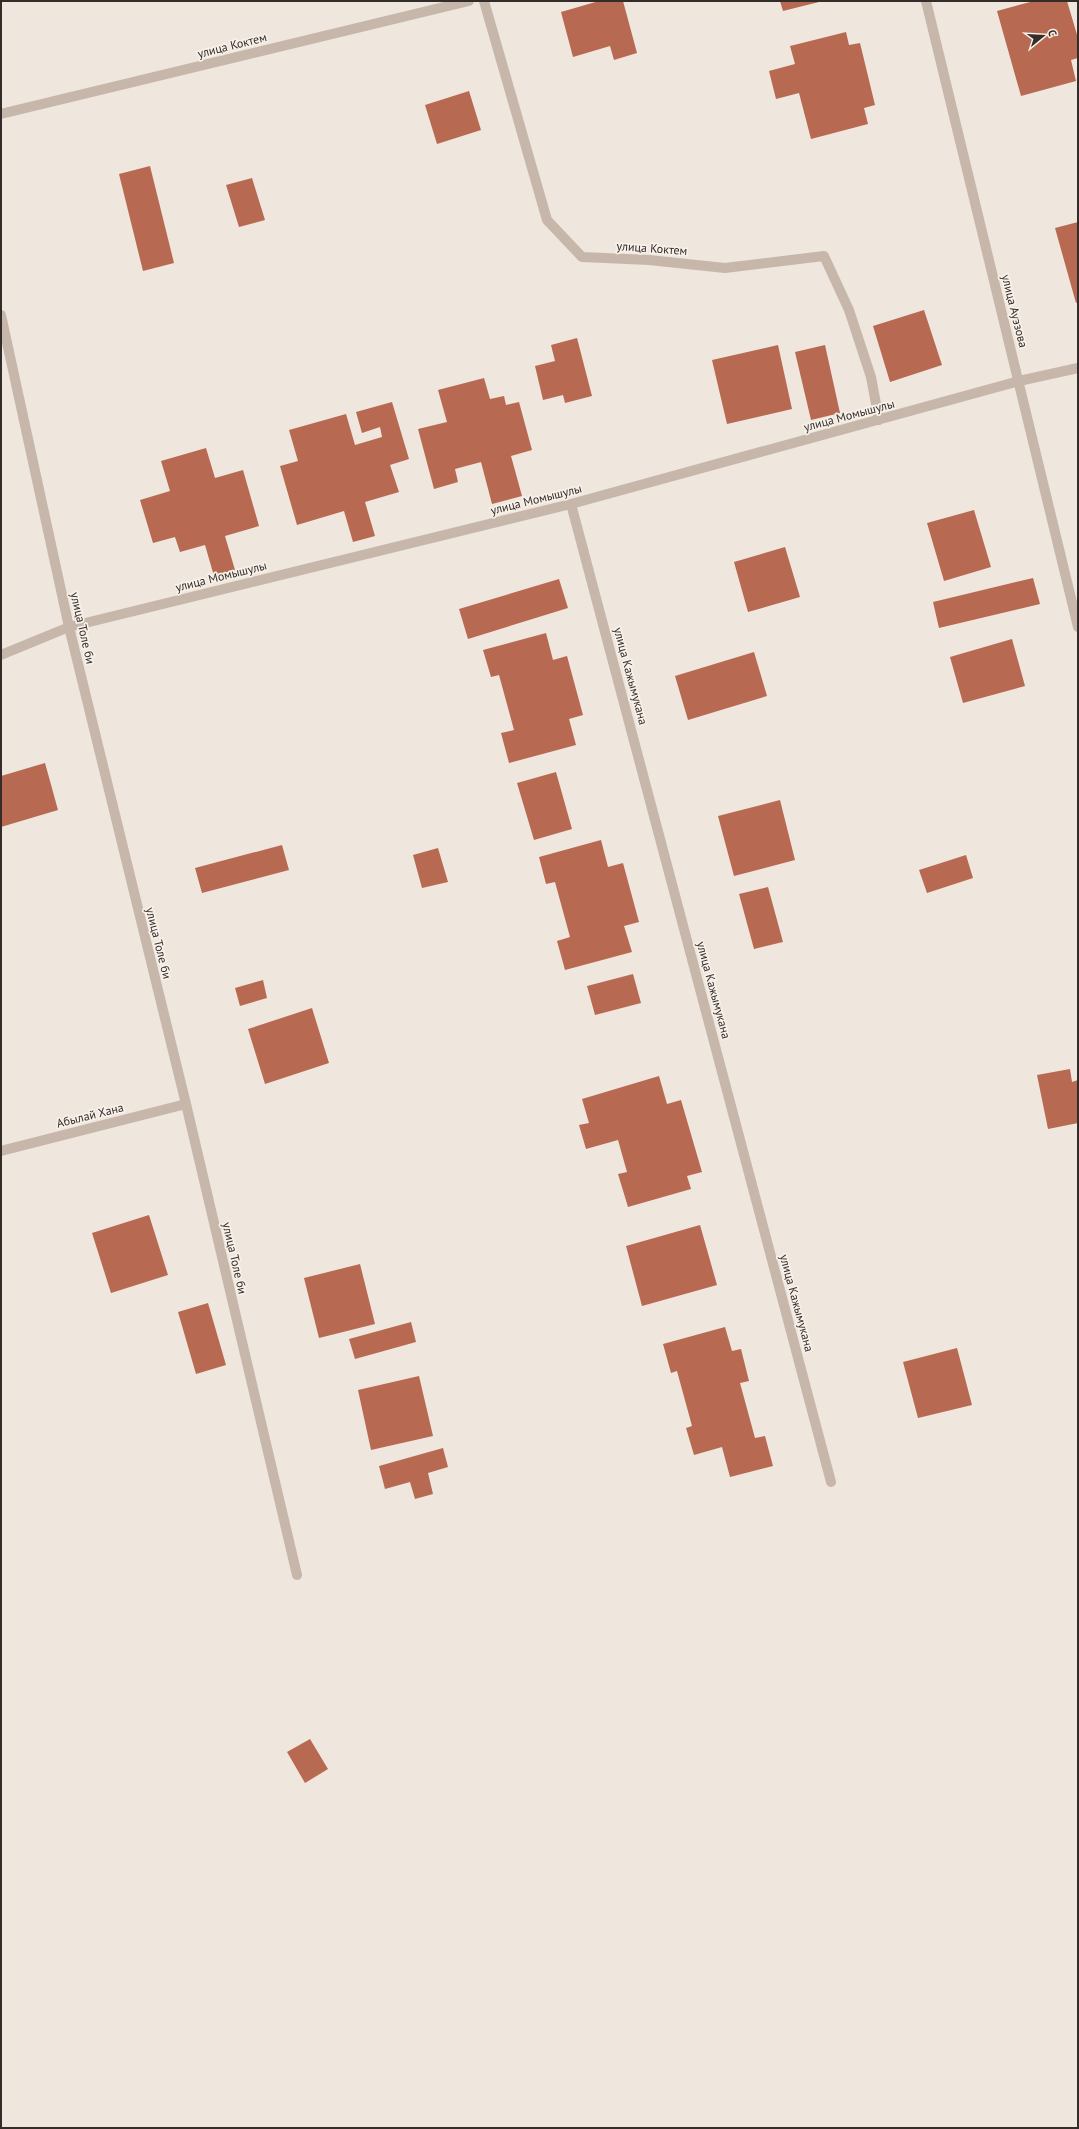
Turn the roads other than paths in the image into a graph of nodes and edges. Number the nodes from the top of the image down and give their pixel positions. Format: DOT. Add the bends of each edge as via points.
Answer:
graph roads {
  1 [pos="469,1"];
  2 [pos="484,1"];
  3 [pos="926,1"];
  4 [pos="1,114"];
  5 [pos="1,315"];
  6 [pos="1078,368"];
  7 [pos="1019,381"];
  8 [pos="879,420"];
  9 [pos="571,504"];
  10 [pos="69,627"];
  11 [pos="1078,627"];
  12 [pos="1,655"];
  13 [pos="186,1104"];
  14 [pos="1,1151"];
  15 [pos="831,1482"];
  16 [pos="296,1575"];
  1 -- 4 [label="street, улица Коктем"];
  2 -- 8 [label="street, улица Коктем" via="548,220 582,257 649,260 725,268 824,256 849,310 871,376"];
  3 -- 7 [label="street, улица Ауэзова"];
  5 -- 10 [label="street, улица Толе би"];
  6 -- 7 [label="street, улица Момышулы"];
  7 -- 8 [label="street, улица Момышулы"];
  7 -- 11 [label="street, улица Ауэзова"];
  8 -- 9 [label="street, улица Момышулы"];
  9 -- 10 [label="street, улица Момышулы"];
  9 -- 15 [label="street, улица Кажымукана"];
  10 -- 12 [label="street, улица Момышулы"];
  10 -- 13 [label="street, улица Толе би"];
  13 -- 14 [label="street, Абылай Хана"];
  13 -- 16 [label="street, улица Толе би"];
}
